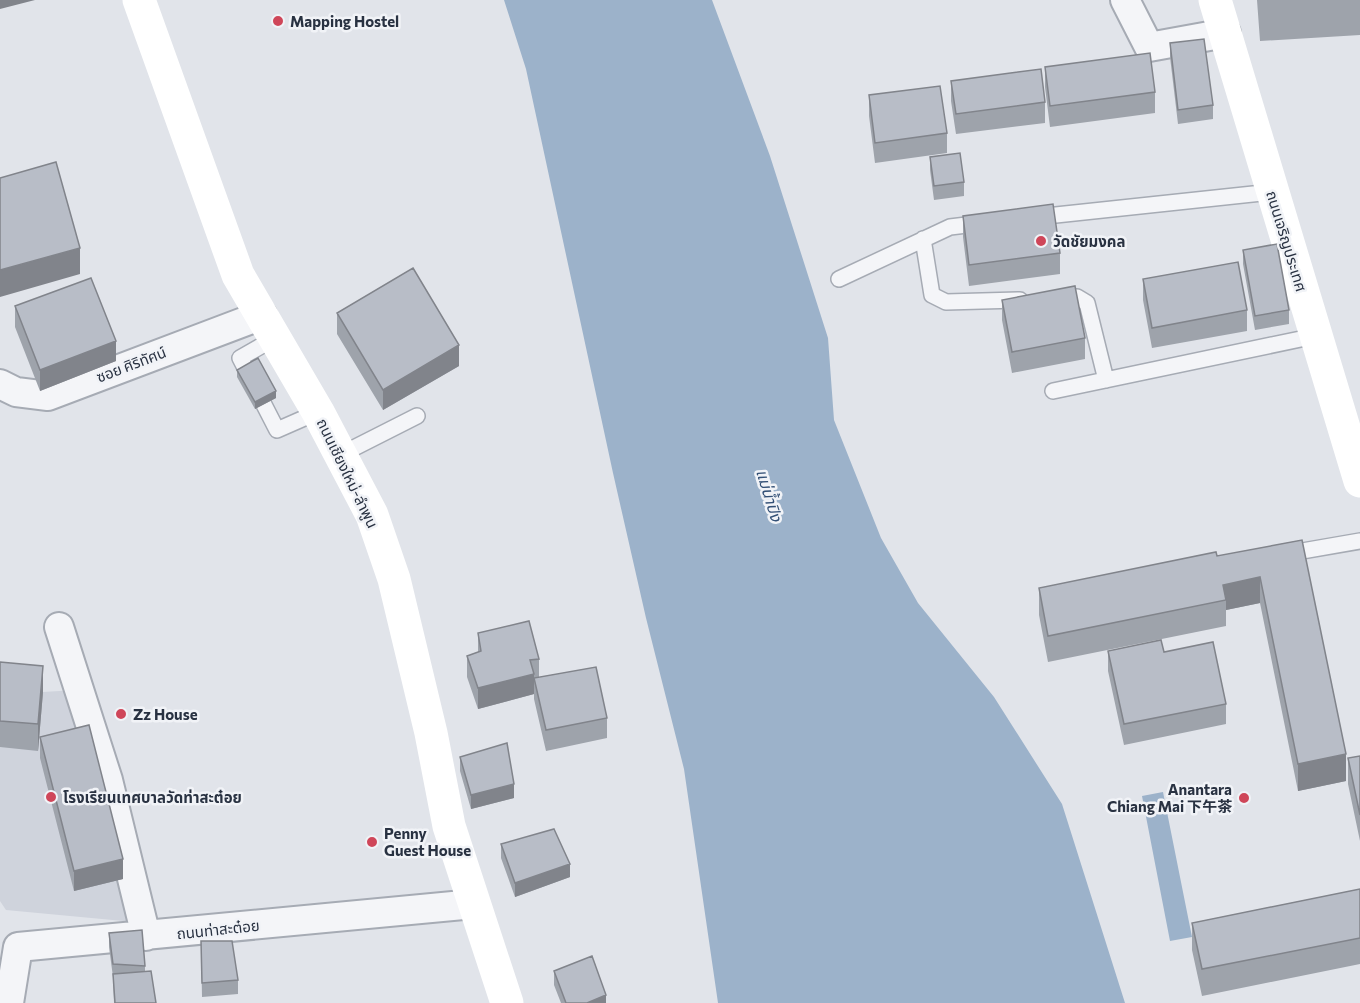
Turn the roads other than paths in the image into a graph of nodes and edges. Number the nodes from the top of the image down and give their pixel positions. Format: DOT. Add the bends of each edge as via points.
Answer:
graph roads {
  1 [pos="139,0"];
  2 [pos="1125,0"];
  3 [pos="1215,0"];
  4 [pos="1226,33"];
  5 [pos="1272,192"];
  6 [pos="1020,219"];
  7 [pos="997,221"];
  8 [pos="923,239"];
  9 [pos="840,279"];
  10 [pos="268,326"];
  11 [pos="1315,336"];
  12 [pos="1106,380"];
  13 [pos="0,384"];
  14 [pos="1053,391"];
  15 [pos="318,412"];
  16 [pos="417,416"];
  17 [pos="340,454"];
  18 [pos="1360,482"];
  19 [pos="1360,541"];
  20 [pos="1268,557"];
  21 [pos="59,627"];
  22 [pos="474,904"];
  23 [pos="146,936"];
  24 [pos="9,1003"];
  25 [pos="507,1003"];
  1 -- 10 [label="main road, ถนนเชียงใหม่-ลำพูน" via="238,274"];
  2 -- 4 [label="street" via="1149,47"];
  3 -- 4 [label="main road, ถนนเจริญประเทศ"];
  4 -- 5 [label="main road, ถนนเจริญประเทศ"];
  5 -- 6 [label="lane"];
  5 -- 11 [label="main road, ถนนเจริญประเทศ"];
  7 -- 8 [label="lane" via="950,226"];
  8 -- 9 [label="lane"];
  8 -- 12 [label="lane" via="932,295 938,299 946,302 1068,296 1087,303"];
  10 -- 13 [label="street, ซอย ศิริทัศน์" via="48,396 16,392"];
  10 -- 15 [label="main road, ถนนเชียงใหม่-ลำพูน"];
  10 -- 15 [label="lane" via="240,358 277,430"];
  11 -- 12 [label="lane"];
  11 -- 18 [label="main road, ถนนเจริญประเทศ"];
  12 -- 14 [label="lane"];
  15 -- 17 [label="main road, ถนนเชียงใหม่-ลำพูน"];
  16 -- 17 [label="lane"];
  17 -- 22 [label="main road, ถนนเชียงใหม่-ลำพูน" via="372,515 394,579 449,826"];
  19 -- 20 [label="lane"];
  21 -- 23 [label="street" via="108,780"];
  22 -- 23 [label="street, ถนนท่าสะต๋อย"];
  22 -- 25 [label="main road, ถนนเชียงใหม่-ลำพูน"];
  23 -- 24 [label="street, ถนนท่าสะต๋อย" via="18,947"];
}
